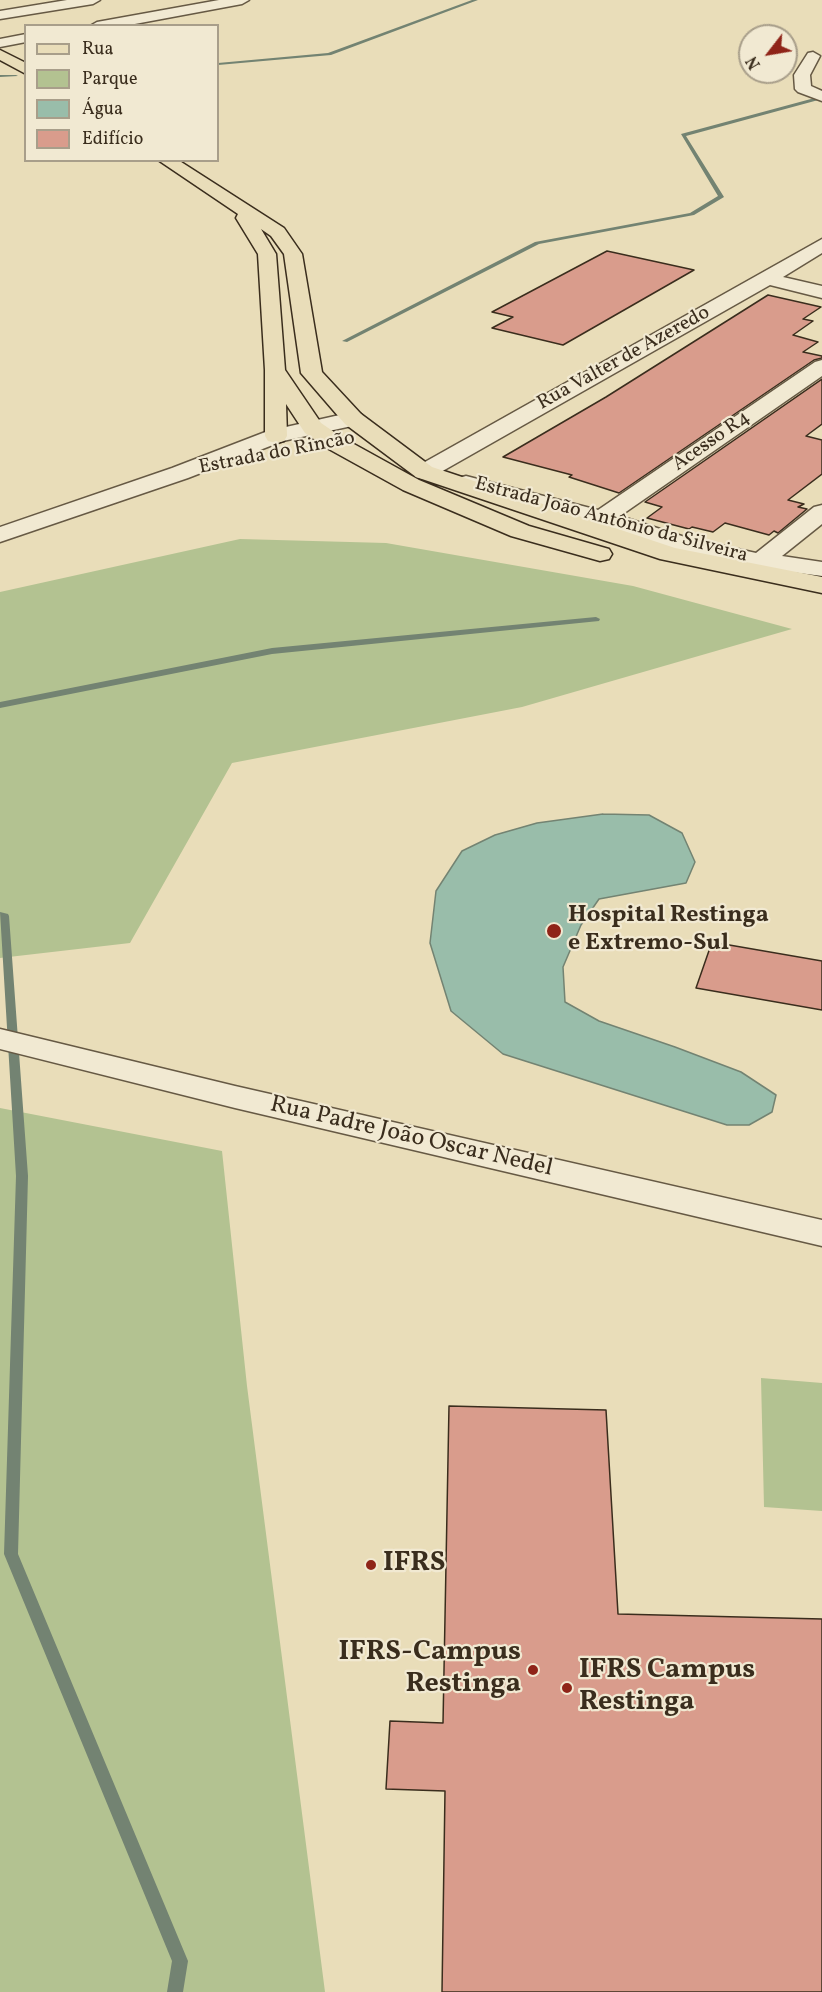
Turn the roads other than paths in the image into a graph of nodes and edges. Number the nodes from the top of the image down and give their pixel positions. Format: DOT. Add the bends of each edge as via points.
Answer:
graph roads {
  1 [pos="93,0"];
  2 [pos="242,0"];
  3 [pos="0,15"];
  4 [pos="108,24"];
  5 [pos="24,38"];
  6 [pos="0,43"];
  7 [pos="0,54"];
  8 [pos="813,56"];
  9 [pos="24,69"];
  10 [pos="822,96"];
  11 [pos="169,162"];
  12 [pos="242,211"];
  13 [pos="822,245"];
  14 [pos="767,279"];
  15 [pos="822,292"];
  16 [pos="822,366"];
  17 [pos="275,370"];
  18 [pos="353,419"];
  19 [pos="313,428"];
  20 [pos="373,434"];
  21 [pos="276,436"];
  22 [pos="325,449"];
  23 [pos="180,473"];
  24 [pos="424,478"];
  25 [pos="822,512"];
  26 [pos="602,518"];
  27 [pos="0,535"];
  28 [pos="675,549"];
  29 [pos="761,561"];
  30 [pos="822,569"];
  31 [pos="822,585"];
  32 [pos="822,600"];
  33 [pos="0,1039"];
  34 [pos="822,1233"];
  1 -- 3 [label="street"];
  2 -- 4 [label="street"];
  5 -- 6 [label="street"];
  7 -- 9 [label="main road"];
  8 -- 10 [label="street" via="802,75 803,89"];
  11 -- 12 [label="main road, Estrada João Antônio da Silveira"];
  12 -- 17 [label="main road, Estrada João Antônio da Silveira" via="267,255"];
  12 -- 18 [label="main road, Estrada João Antônio da Silveira" via="278,232 293,254 312,373"];
  13 -- 14 [label="street, Rua Valter de Azeredo"];
  14 -- 15 [label="street"];
  14 -- 24 [label="street, Rua Valter de Azeredo"];
  16 -- 26 [label="street, Acesso R4"];
  17 -- 19 [label="main road, Estrada João Antônio da Silveira"];
  17 -- 21 [label="main road"];
  18 -- 19 [label="street, Estrada do Rincão"];
  18 -- 20 [label="main road, Estrada João Antônio da Silveira"];
  19 -- 21 [label="street, Estrada do Rincão"];
  19 -- 22 [label="main road, Estrada João Antônio da Silveira"];
  20 -- 22 [label="street, Estrada do Rincão"];
  20 -- 24 [label="main road, Estrada João Antônio da Silveira"];
  21 -- 23 [label="street, Estrada do Rincão"];
  22 -- 23 [label="street, Estrada do Rincão"];
  22 -- 24 [label="main road, Estrada João Antônio da Silveira"];
  23 -- 27 [label="street, Estrada do Rincão"];
  24 -- 26 [label="street, Estrada João Antônio da Silveira" via="511,493"];
  24 -- 28 [label="main road, Estrada João Antônio da Silveira"];
  24 -- 32 [label="main road, Estrada João Antônio da Silveira" via="520,531 633,563"];
  25 -- 29 [label="street"];
  26 -- 28 [label="street, Estrada João Antônio da Silveira"];
  28 -- 29 [label="street, Estrada João Antônio da Silveira"];
  28 -- 31 [label="main road, Estrada João Antônio da Silveira"];
  29 -- 30 [label="street, Estrada João Antônio da Silveira"];
  33 -- 34 [label="street, Rua Padre João Oscar Nedel"];
}
